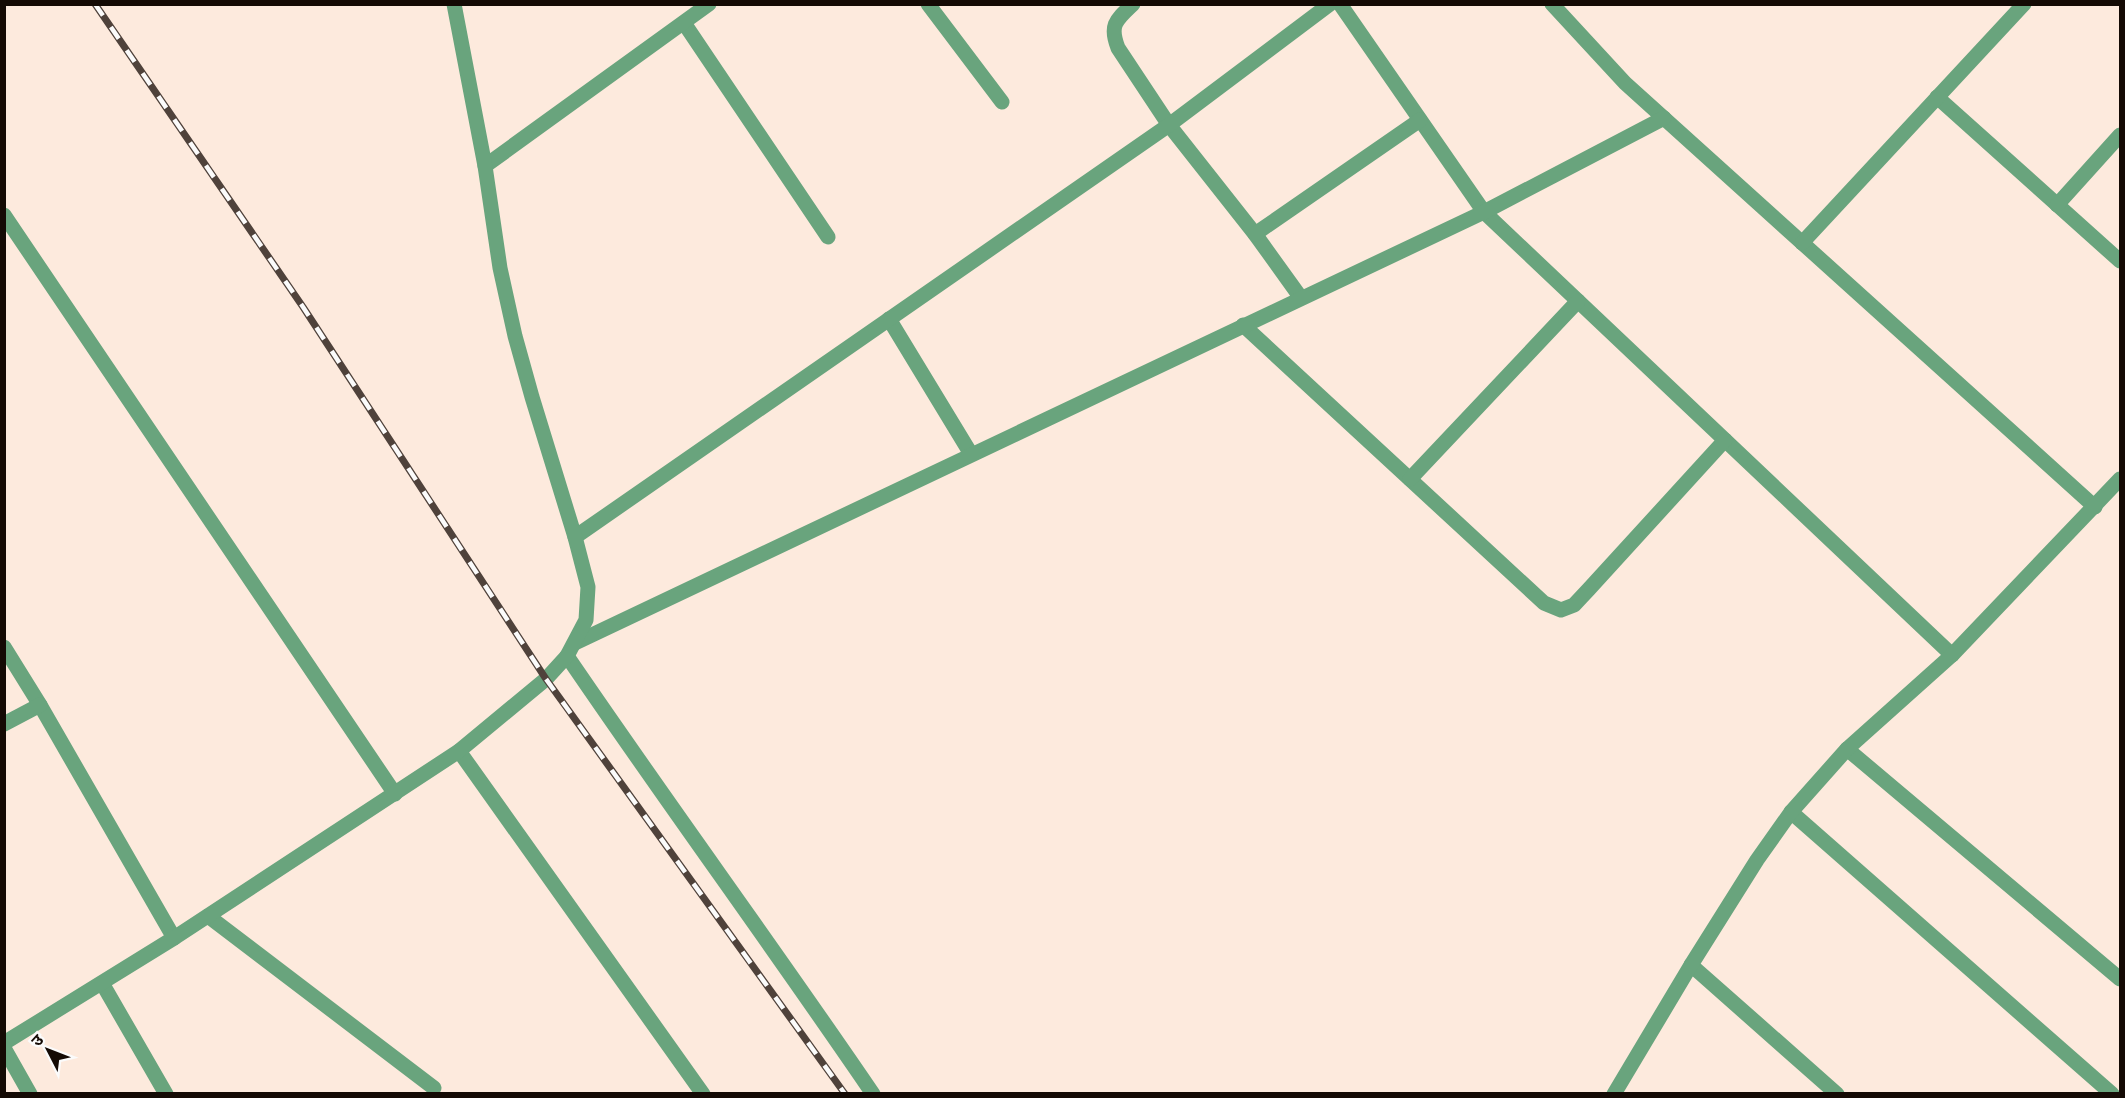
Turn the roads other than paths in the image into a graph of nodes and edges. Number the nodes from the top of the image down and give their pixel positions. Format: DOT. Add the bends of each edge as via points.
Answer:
graph roads {
  1 [pos="454,4"];
  2 [pos="709,4"];
  3 [pos="927,4"];
  4 [pos="1133,4"];
  5 [pos="1330,4"];
  6 [pos="1340,4"];
  7 [pos="1552,4"];
  8 [pos="2024,4"];
  9 [pos="684,23"];
  10 [pos="1937,97"];
  11 [pos="1002,102"];
  12 [pos="1664,118"];
  13 [pos="1420,120"];
  14 [pos="1169,124"];
  15 [pos="2121,135"];
  16 [pos="485,166"];
  17 [pos="2057,205"];
  18 [pos="1484,212"];
  19 [pos="4,214"];
  20 [pos="1255,234"];
  21 [pos="828,237"];
  22 [pos="1802,243"];
  23 [pos="2121,261"];
  24 [pos="1300,298"];
  25 [pos="1578,300"];
  26 [pos="890,319"];
  27 [pos="1244,326"];
  28 [pos="1725,440"];
  29 [pos="971,454"];
  30 [pos="1410,479"];
  31 [pos="2121,479"];
  32 [pos="2095,507"];
  33 [pos="575,537"];
  34 [pos="4,647"];
  35 [pos="571,650"];
  36 [pos="1952,655"];
  37 [pos="40,705"];
  38 [pos="4,724"];
  39 [pos="1847,748"];
  40 [pos="459,752"];
  41 [pos="395,794"];
  42 [pos="1791,812"];
  43 [pos="208,916"];
  44 [pos="174,938"];
  45 [pos="1691,964"];
  46 [pos="2121,979"];
  47 [pos="102,983"];
  48 [pos="4,1046"];
  49 [pos="434,1088"];
  50 [pos="30,1094"];
  51 [pos="166,1094"];
  52 [pos="703,1094"];
  53 [pos="873,1094"];
  54 [pos="1614,1094"];
  55 [pos="1837,1094"];
  56 [pos="2112,1094"];
  1 -- 16 [label="street"];
  2 -- 9 [label="street"];
  3 -- 11 [label="street"];
  4 -- 14 [label="street" via="1114,24 1113,35"];
  5 -- 14 [label="street"];
  6 -- 13 [label="street"];
  7 -- 12 [label="street" via="1625,83"];
  8 -- 10 [label="street"];
  9 -- 16 [label="street"];
  9 -- 21 [label="street"];
  10 -- 17 [label="street"];
  10 -- 22 [label="street"];
  12 -- 18 [label="street"];
  12 -- 22 [label="street"];
  13 -- 18 [label="street"];
  13 -- 20 [label="street"];
  14 -- 20 [label="street"];
  14 -- 26 [label="street"];
  15 -- 17 [label="street"];
  16 -- 33 [label="street" via="515,336"];
  17 -- 23 [label="street"];
  18 -- 24 [label="street"];
  18 -- 25 [label="street"];
  19 -- 41 [label="street"];
  20 -- 24 [label="street"];
  22 -- 32 [label="street"];
  24 -- 27 [label="street"];
  25 -- 28 [label="street"];
  25 -- 30 [label="street"];
  26 -- 29 [label="street"];
  26 -- 33 [label="street"];
  27 -- 29 [label="street"];
  27 -- 30 [label="street"];
  28 -- 30 [label="street" via="1574,605 1561,610 1544,603"];
  28 -- 36 [label="street"];
  29 -- 35 [label="street"];
  31 -- 32 [label="street"];
  32 -- 36 [label="street"];
  33 -- 35 [label="street" via="588,587 586,620"];
  34 -- 37 [label="street"];
  35 -- 40 [label="street" via="546,679"];
  35 -- 53 [label="street" via="660,792"];
  36 -- 39 [label="street"];
  37 -- 38 [label="street"];
  37 -- 44 [label="street"];
  39 -- 42 [label="street"];
  39 -- 46 [label="street"];
  40 -- 41 [label="street"];
  40 -- 52 [label="street"];
  41 -- 43 [label="street"];
  42 -- 45 [label="street"];
  42 -- 56 [label="street"];
  43 -- 44 [label="street"];
  43 -- 49 [label="street"];
  44 -- 47 [label="street"];
  45 -- 54 [label="street"];
  45 -- 55 [label="street"];
  47 -- 48 [label="street"];
  47 -- 51 [label="street"];
  48 -- 50 [label="street"];
}
